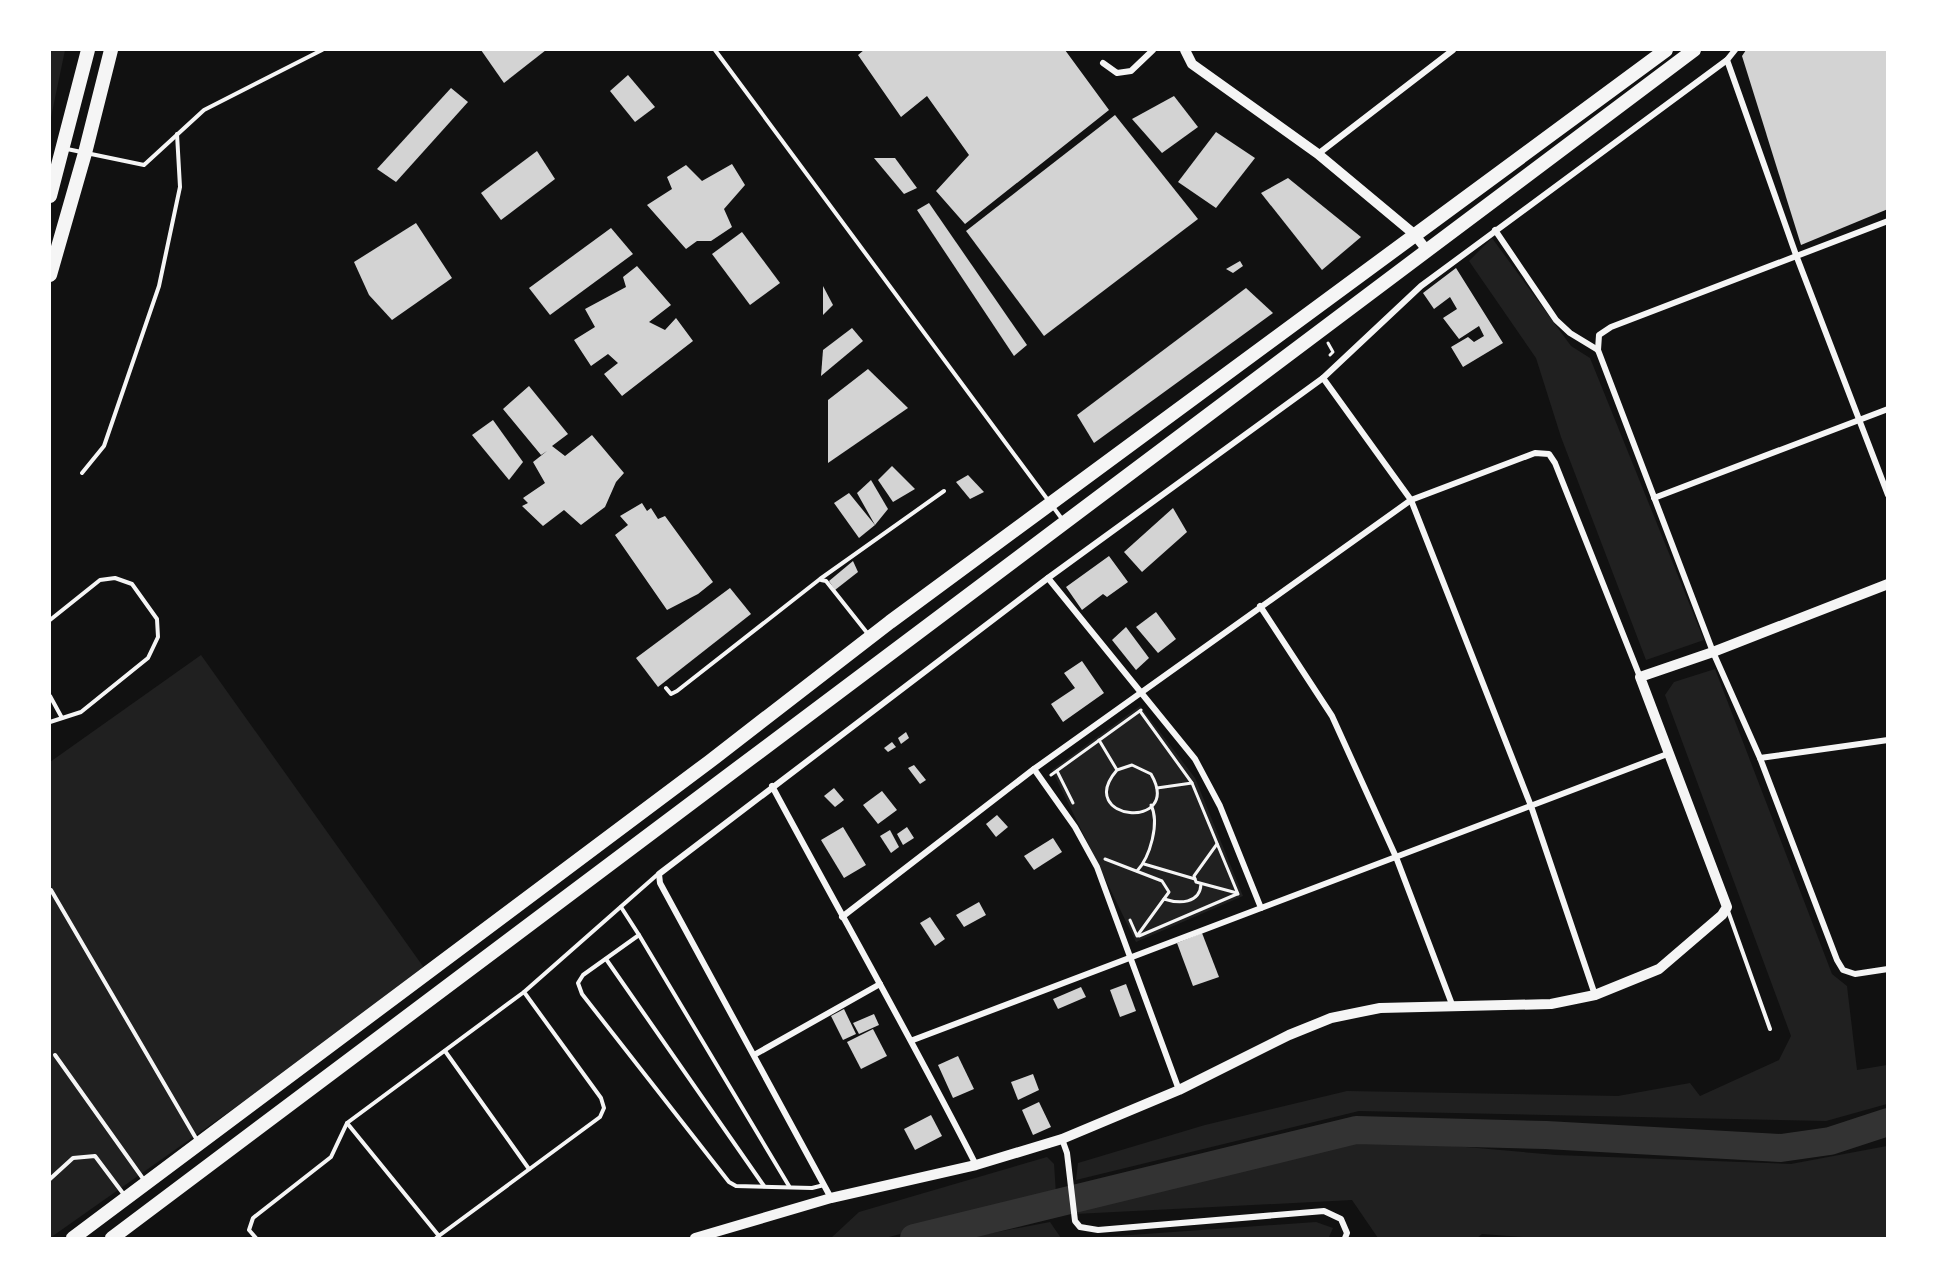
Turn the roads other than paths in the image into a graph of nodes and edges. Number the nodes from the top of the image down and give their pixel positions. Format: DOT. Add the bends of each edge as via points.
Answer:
graph roads {
  1 [pos="88,50"];
  2 [pos="111,50"];
  3 [pos="322,50"];
  4 [pos="715,50"];
  5 [pos="1153,50"];
  6 [pos="1185,50"];
  7 [pos="1452,50"];
  8 [pos="1666,50"];
  9 [pos="1694,50"];
  10 [pos="1735,50"];
  11 [pos="1727,60"];
  12 [pos="1103,63"];
  13 [pos="177,134"];
  14 [pos="63,148"];
  15 [pos="85,153"];
  16 [pos="1317,154"];
  17 [pos="50,196"];
  18 [pos="1887,221"];
  19 [pos="1495,230"];
  20 [pos="1414,234"];
  21 [pos="1426,249"];
  22 [pos="1796,255"];
  23 [pos="50,275"];
  24 [pos="1598,350"];
  25 [pos="1323,378"];
  26 [pos="1887,409"];
  27 [pos="1859,420"];
  28 [pos="82,473"];
  29 [pos="944,490"];
  30 [pos="1887,495"];
  31 [pos="1654,498"];
  32 [pos="1411,500"];
  33 [pos="1050,503"];
  34 [pos="1065,523"];
  35 [pos="1048,578"];
  36 [pos="820,579"];
  37 [pos="1887,584"];
  38 [pos="1260,606"];
  39 [pos="50,620"];
  40 [pos="871,637"];
  41 [pos="1713,652"];
  42 [pos="847,656"];
  43 [pos="863,676"];
  44 [pos="1640,677"];
  45 [pos="666,688"];
  46 [pos="1142,691"];
  47 [pos="50,696"];
  48 [pos="62,718"];
  49 [pos="50,722"];
  50 [pos="1887,740"];
  51 [pos="1671,753"];
  52 [pos="1760,758"];
  53 [pos="1034,769"];
  54 [pos="772,786"];
  55 [pos="1531,806"];
  56 [pos="1396,857"];
  57 [pos="658,874"];
  58 [pos="51,890"];
  59 [pos="621,907"];
  60 [pos="1727,907"];
  61 [pos="1261,908"];
  62 [pos="842,917"];
  63 [pos="639,935"];
  64 [pos="1132,957"];
  65 [pos="606,959"];
  66 [pos="1887,969"];
  67 [pos="880,984"];
  68 [pos="524,992"];
  69 [pos="1596,995"];
  70 [pos="1453,1006"];
  71 [pos="1770,1029"];
  72 [pos="913,1040"];
  73 [pos="445,1051"];
  74 [pos="55,1055"];
  75 [pos="754,1055"];
  76 [pos="1179,1090"];
  77 [pos="264,1097"];
  78 [pos="279,1114"];
  79 [pos="347,1123"];
  80 [pos="1062,1139"];
  81 [pos="199,1143"];
  82 [pos="976,1165"];
  83 [pos="529,1169"];
  84 [pos="50,1179"];
  85 [pos="146,1184"];
  86 [pos="824,1185"];
  87 [pos="764,1186"];
  88 [pos="789,1186"];
  89 [pos="126,1198"];
  90 [pos="831,1198"];
  91 [pos="1346,1236"];
  92 [pos="438,1238"];
  93 [pos="73,1239"];
  94 [pos="112,1239"];
  95 [pos="256,1239"];
  96 [pos="695,1239"];
  1 -- 14 [label="highway"];
  2 -- 15 [label="highway"];
  3 -- 13 [label="lane" via="204,110"];
  4 -- 33 [label="lane"];
  5 -- 12 [label="street" via="1131,71 1117,73"];
  6 -- 16 [label="street" via="1192,64"];
  7 -- 16 [label="street"];
  8 -- 20 [label="highway"];
  9 -- 21 [label="highway"];
  10 -- 11 [label="street"];
  11 -- 19 [label="street"];
  11 -- 22 [label="street"];
  13 -- 15 [label="lane" via="144,165"];
  13 -- 28 [label="lane" via="180,187 159,285 104,446"];
  14 -- 15 [label="lane"];
  14 -- 17 [label="highway"];
  15 -- 23 [label="highway"];
  16 -- 20 [label="street"];
  18 -- 22 [label="street"];
  19 -- 24 [label="street" via="1556,320"];
  19 -- 25 [label="street" via="1421,286"];
  20 -- 21 [label="street"];
  20 -- 33 [label="highway"];
  21 -- 34 [label="highway"];
  22 -- 24 [label="street" via="1611,327 1599,335"];
  22 -- 27 [label="street"];
  24 -- 31 [label="street"];
  25 -- 32 [label="street"];
  25 -- 35 [label="street"];
  26 -- 27 [label="street"];
  27 -- 30 [label="street"];
  27 -- 31 [label="street"];
  29 -- 36 [label="lane"];
  31 -- 41 [label="street"];
  32 -- 38 [label="street"];
  32 -- 44 [label="street" via="1535,453 1549,454"];
  32 -- 55 [label="street"];
  33 -- 34 [label="lane"];
  33 -- 40 [label="highway"];
  34 -- 43 [label="highway"];
  35 -- 46 [label="street"];
  35 -- 54 [label="street"];
  36 -- 40 [label="lane" via="826,581"];
  36 -- 45 [label="lane" via="677,691 671,694"];
  37 -- 41 [label="street"];
  38 -- 46 [label="street"];
  38 -- 56 [label="street" via="1332,716"];
  39 -- 48 [label="lane" via="100,580 115,578 132,584 157,619 158,637 148,658 81,712"];
  40 -- 42 [label="highway"];
  41 -- 44 [label="street"];
  41 -- 52 [label="street"];
  42 -- 43 [label="highway"];
  42 -- 77 [label="highway"];
  43 -- 78 [label="highway"];
  44 -- 51 [label="street"];
  46 -- 53 [label="street"];
  46 -- 61 [label="street" via="1195,759 1220,806"];
  47 -- 48 [label="lane"];
  48 -- 49 [label="lane"];
  50 -- 52 [label="street"];
  51 -- 55 [label="street"];
  51 -- 60 [label="street"];
  52 -- 66 [label="street" via="1843,970 1855,974"];
  53 -- 62 [label="street"];
  53 -- 64 [label="street" via="1075,827 1097,867"];
  54 -- 57 [label="street"];
  54 -- 62 [label="street"];
  55 -- 56 [label="street"];
  55 -- 69 [label="street"];
  56 -- 61 [label="street"];
  56 -- 70 [label="street"];
  57 -- 59 [label="lane"];
  57 -- 75 [label="street"];
  58 -- 81 [label="lane"];
  59 -- 63 [label="lane"];
  59 -- 68 [label="lane"];
  60 -- 69 [label="street" via="1659,969"];
  60 -- 71 [label="lane"];
  61 -- 64 [label="street"];
  62 -- 67 [label="street"];
  63 -- 65 [label="lane"];
  63 -- 88 [label="lane"];
  64 -- 72 [label="street"];
  64 -- 76 [label="street"];
  65 -- 87 [label="lane"];
  65 -- 87 [label="lane" via="583,975 578,983 582,994 729,1182 736,1186"];
  67 -- 72 [label="street"];
  67 -- 75 [label="street"];
  68 -- 73 [label="lane"];
  68 -- 83 [label="lane" via="601,1098 604,1108 600,1117"];
  69 -- 70 [label="street" via="1551,1004"];
  70 -- 76 [label="street" via="1380,1008 1331,1018"];
  72 -- 82 [label="street"];
  73 -- 79 [label="lane"];
  73 -- 83 [label="lane"];
  74 -- 85 [label="lane"];
  75 -- 86 [label="street"];
  76 -- 80 [label="street"];
  77 -- 78 [label="highway"];
  77 -- 81 [label="highway"];
  78 -- 94 [label="highway"];
  79 -- 92 [label="lane"];
  79 -- 95 [label="lane" via="331,1157 253,1218 249,1230"];
  80 -- 82 [label="street"];
  80 -- 91 [label="street" via="1075,1221 1080,1227 1098,1230 1324,1211 1341,1219"];
  81 -- 85 [label="highway"];
  82 -- 90 [label="street"];
  83 -- 92 [label="lane"];
  84 -- 89 [label="lane" via="73,1158 94,1156"];
  85 -- 89 [label="highway"];
  86 -- 88 [label="lane"];
  86 -- 90 [label="street"];
  87 -- 88 [label="lane"];
  89 -- 93 [label="highway"];
  90 -- 96 [label="street"];
}
